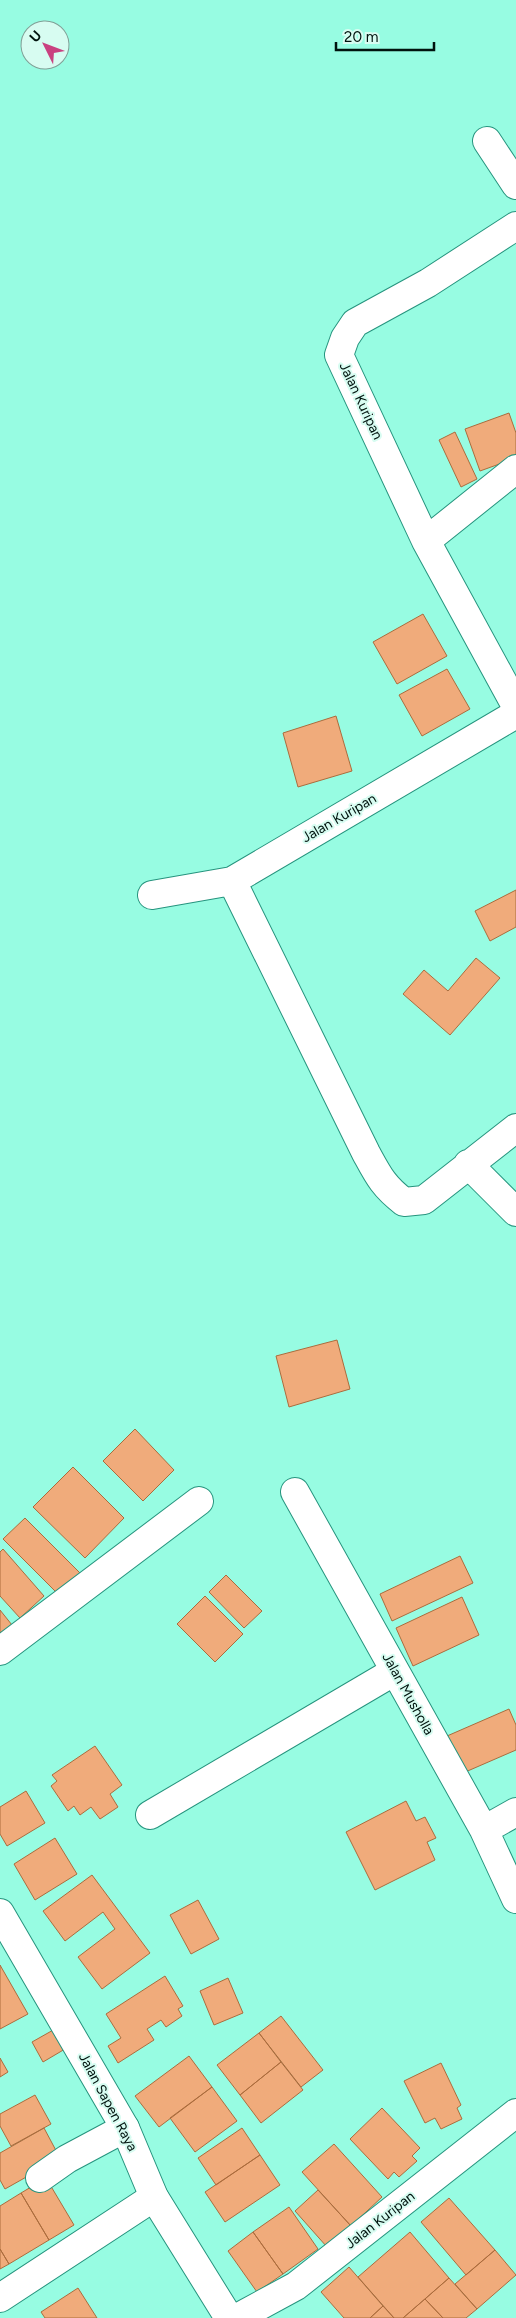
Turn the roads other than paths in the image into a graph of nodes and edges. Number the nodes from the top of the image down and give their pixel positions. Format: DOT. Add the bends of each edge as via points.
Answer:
graph roads {
  1 [pos="487,141"];
  2 [pos="516,184"];
  3 [pos="516,226"];
  4 [pos="516,469"];
  5 [pos="426,541"];
  6 [pos="516,706"];
  7 [pos="516,714"];
  8 [pos="232,881"];
  9 [pos="152,895"];
  10 [pos="516,1128"];
  11 [pos="468,1164"];
  12 [pos="516,1212"];
  13 [pos="296,1492"];
  14 [pos="199,1501"];
  15 [pos="0,1652"];
  16 [pos="395,1671"];
  17 [pos="516,1812"];
  18 [pos="150,1815"];
  19 [pos="484,1830"];
  20 [pos="516,1899"];
  21 [pos="0,1913"];
  22 [pos="516,2113"];
  23 [pos="125,2128"];
  24 [pos="40,2178"];
  25 [pos="154,2197"];
  26 [pos="0,2298"];
  27 [pos="229,2318"];
  28 [pos="237,2318"];
  1 -- 2 [label="street"];
  3 -- 5 [label="street, Jalan Kuripan" via="428,283 356,323 345,338 339,355"];
  4 -- 5 [label="street"];
  5 -- 6 [label="street, Jalan Kuripan"];
  7 -- 8 [label="street, Jalan Kuripan"];
  8 -- 9 [label="street, Jalan Kuripan"];
  8 -- 11 [label="street" via="382,1183 404,1202 424,1200"];
  10 -- 11 [label="street"];
  11 -- 12 [label="street"];
  13 -- 16 [label="street, Jalan Musholla"];
  14 -- 15 [label="street"];
  16 -- 18 [label="street"];
  16 -- 19 [label="street, Jalan Musholla"];
  17 -- 19 [label="street"];
  19 -- 20 [label="street, Jalan Musholla"];
  21 -- 23 [label="street, Jalan Sapen Raya"];
  22 -- 28 [label="street, Jalan Kuripan" via="296,2286"];
  23 -- 24 [label="street" via="67,2159"];
  23 -- 25 [label="street, Jalan Sapen Raya"];
  25 -- 26 [label="street"];
  25 -- 27 [label="street, Jalan Sapen Raya"];
}
